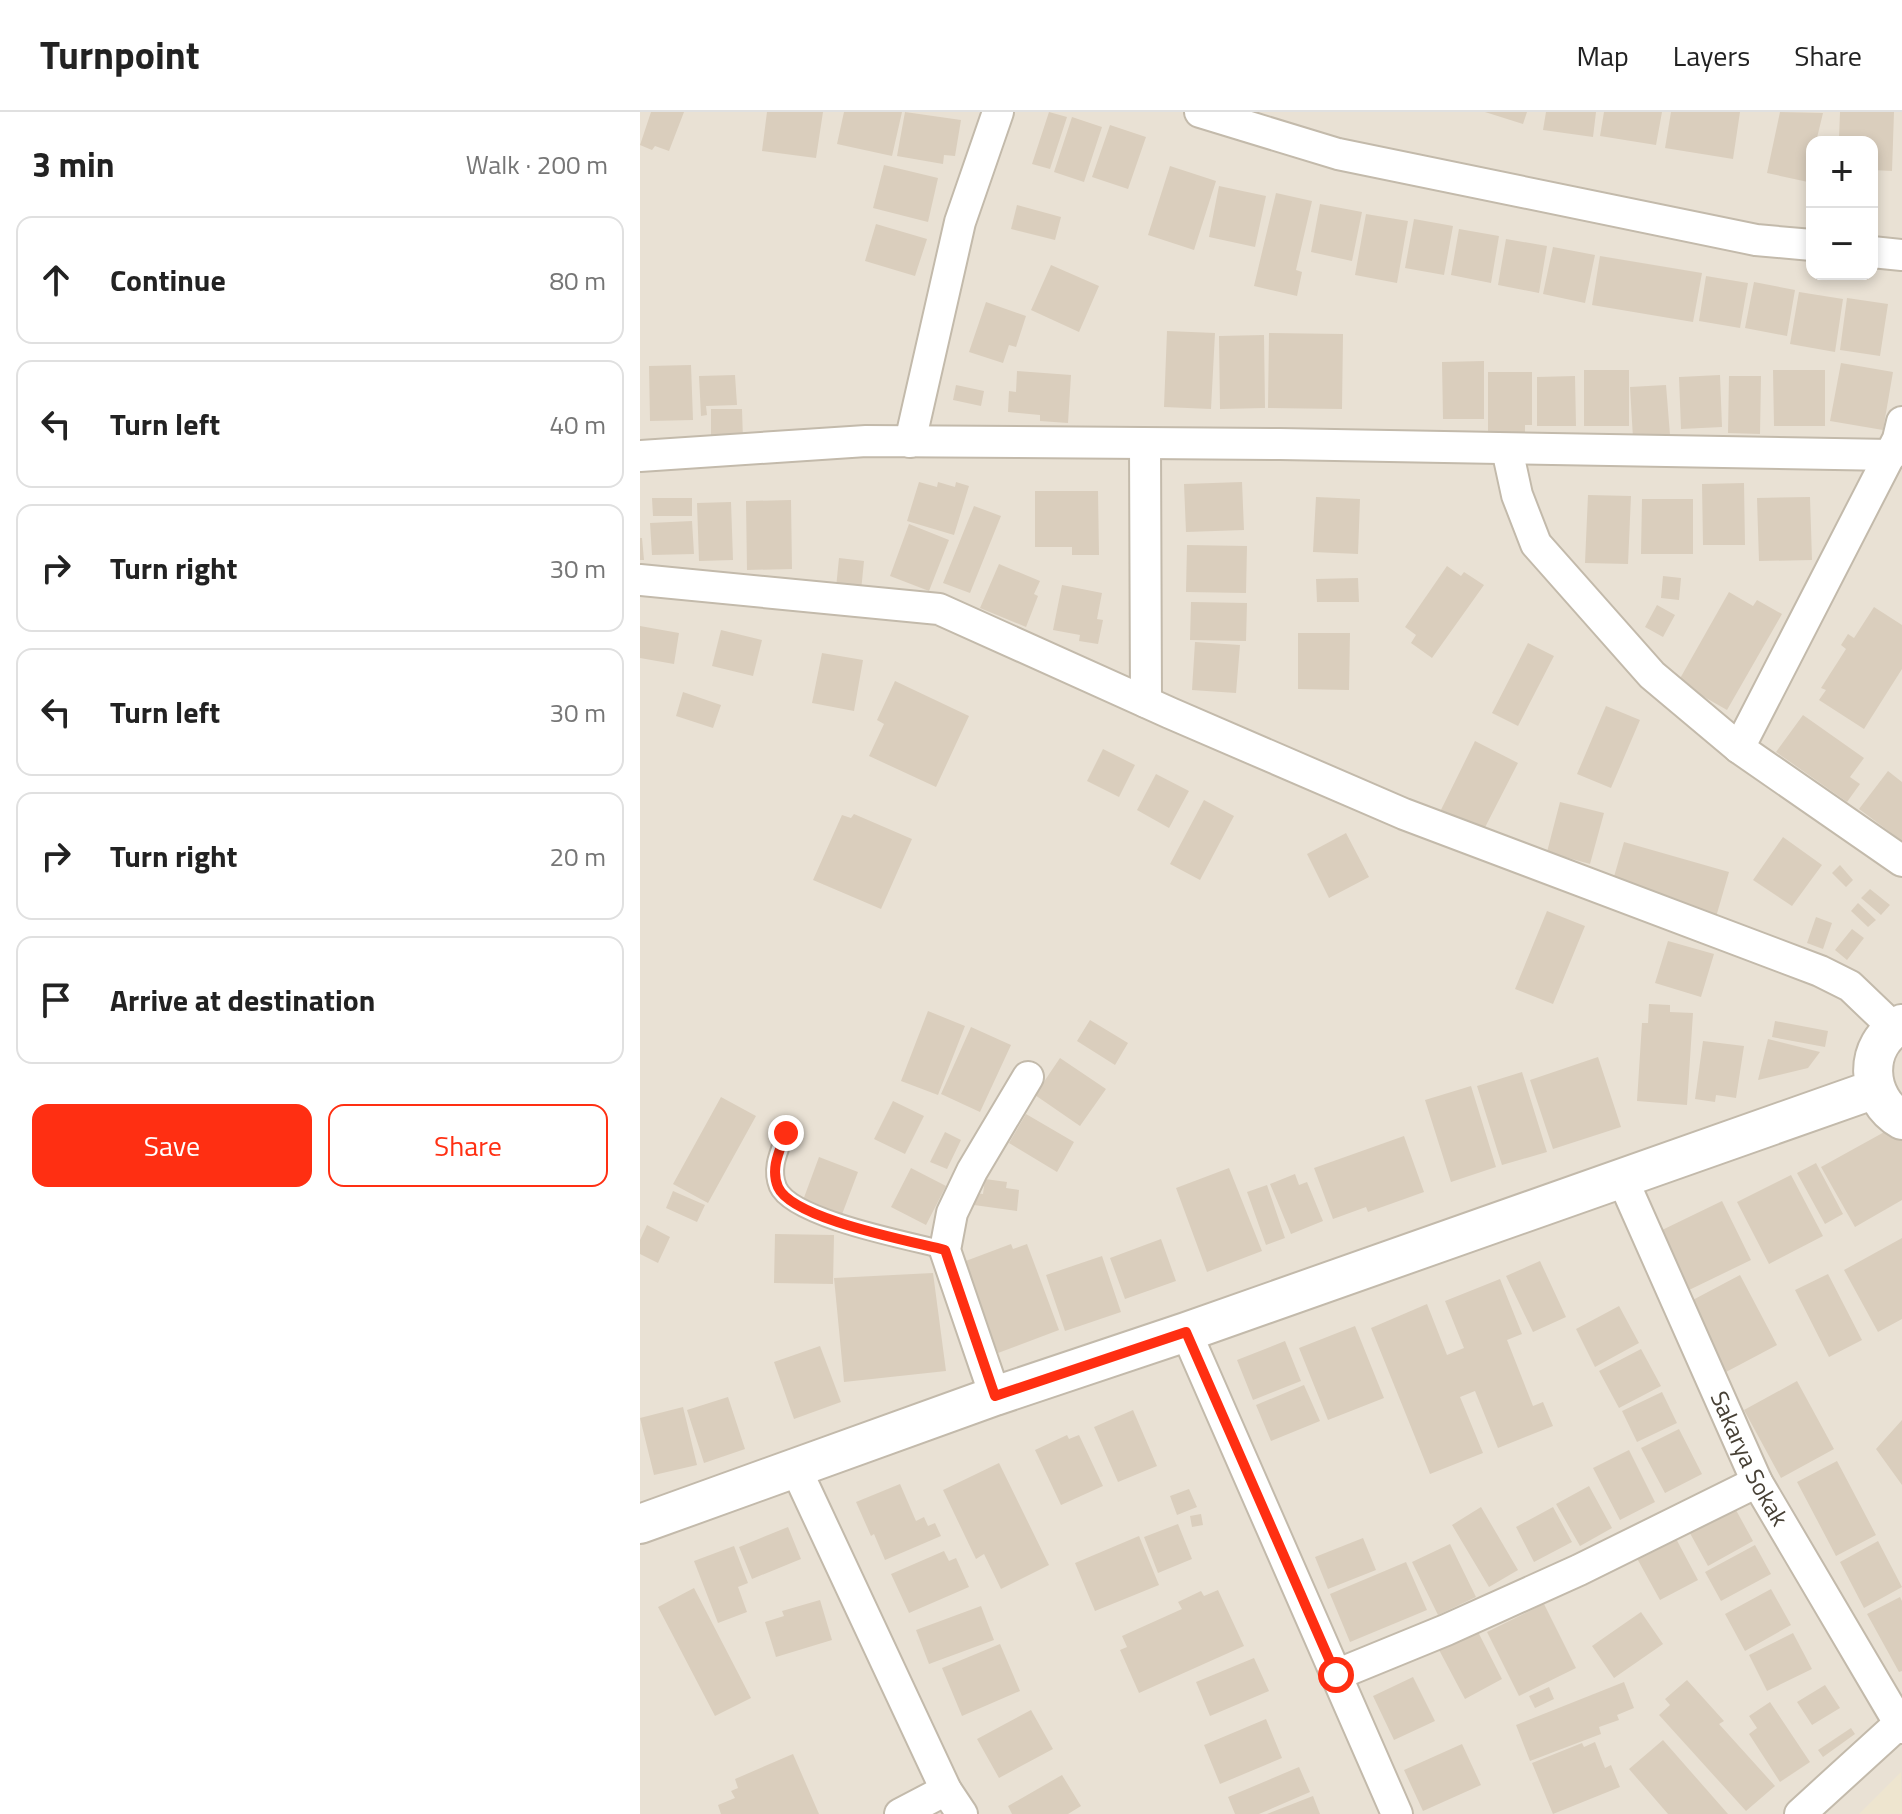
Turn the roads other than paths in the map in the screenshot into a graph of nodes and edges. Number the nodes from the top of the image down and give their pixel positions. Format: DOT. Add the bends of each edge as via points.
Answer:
graph roads {
  1 [pos="998,112"];
  2 [pos="1200,112"];
  3 [pos="1806,244"];
  4 [pos="1878,253"];
  5 [pos="1902,255"];
  6 [pos="1902,422"];
  7 [pos="910,442"];
  8 [pos="1145,444"];
  9 [pos="1507,449"];
  10 [pos="1891,455"];
  11 [pos="640,456"];
  12 [pos="640,580"];
  13 [pos="1146,702"];
  14 [pos="1739,748"];
  15 [pos="1902,861"];
  16 [pos="1898,1026"];
  17 [pos="1028,1077"];
  18 [pos="1875,1089"];
  19 [pos="1902,1120"];
  20 [pos="786,1133"];
  21 [pos="1622,1178"];
  22 [pos="945,1250"];
  23 [pos="1186,1332"];
  24 [pos="995,1396"];
  25 [pos="796,1469"];
  26 [pos="1757,1482"];
  27 [pos="640,1524"];
  28 [pos="1336,1675"];
  29 [pos="1901,1724"];
  30 [pos="954,1802"];
  31 [pos="900,1814"];
  32 [pos="1397,1814"];
  33 [pos="1800,1814"];
  1 -- 7 [label="street" via="960,222"];
  2 -- 3 [label="street" via="1338,154 1756,240"];
  4 -- 5 [label="street"];
  6 -- 10 [label="street"];
  7 -- 8 [label="street"];
  7 -- 11 [label="street"];
  8 -- 9 [label="street"];
  8 -- 13 [label="street"];
  9 -- 10 [label="street"];
  9 -- 14 [label="street" via="1536,544 1652,675"];
  10 -- 14 [label="street"];
  12 -- 13 [label="street" via="939,609"];
  13 -- 16 [label="street" via="1404,814 1820,971 1850,986"];
  14 -- 15 [label="street"];
  16 -- 18 [label="street" via="1875,1055"];
  17 -- 22 [label="street" via="952,1213"];
  18 -- 19 [label="street" via="1884,1106"];
  18 -- 21 [label="street"];
  20 -- 22 [label="lane" via="775,1174 778,1187 793,1204 855,1227"];
  21 -- 23 [label="street"];
  21 -- 26 [label="street, Sakarya Sokak"];
  22 -- 24 [label="street"];
  23 -- 24 [label="street"];
  23 -- 28 [label="street"];
  24 -- 25 [label="street"];
  25 -- 27 [label="street"];
  25 -- 30 [label="street"];
  26 -- 28 [label="street" via="1579,1570"];
  26 -- 29 [label="street, Sakarya Sokak"];
  28 -- 32 [label="street"];
  29 -- 33 [label="street"];
  30 -- 31 [label="street"];
}
